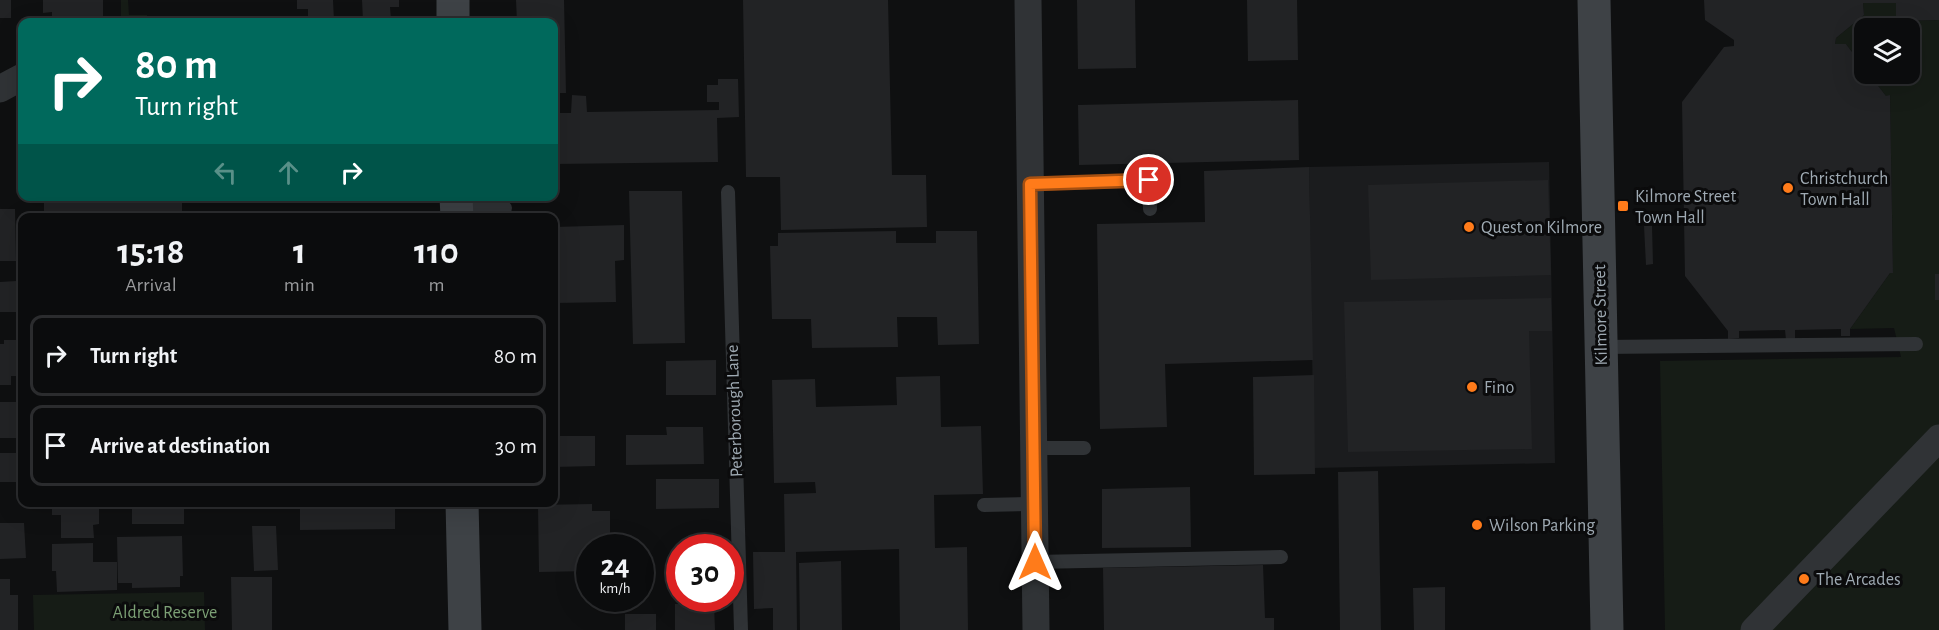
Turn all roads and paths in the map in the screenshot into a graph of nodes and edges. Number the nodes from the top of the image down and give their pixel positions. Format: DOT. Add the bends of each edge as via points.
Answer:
graph roads {
  1 [pos="453,0"];
  2 [pos="1028,0"];
  3 [pos="1594,0"];
  4 [pos="453,18"];
  5 [pos="18,80"];
  6 [pos="0,89"];
  7 [pos="1030,184"];
  8 [pos="728,192"];
  9 [pos="457,208"];
  10 [pos="505,208"];
  11 [pos="1150,209"];
  12 [pos="1916,344"];
  13 [pos="1601,347"];
  14 [pos="1939,438"];
  15 [pos="1034,448"];
  16 [pos="1084,448"];
  17 [pos="1035,504"];
  18 [pos="984,505"];
  19 [pos="462,507"];
  20 [pos="1281,557"];
  21 [pos="1035,562"];
  22 [pos="465,630"];
  23 [pos="741,630"];
  24 [pos="1036,630"];
  25 [pos="1607,630"];
  26 [pos="1754,630"];
  1 -- 4 [label="main road"];
  2 -- 7 [label="street"];
  3 -- 13 [label="main road, Kilmore Street"];
  5 -- 6 [label="street"];
  7 -- 11 [label="lane" via="1149,180"];
  7 -- 15 [label="street"];
  8 -- 23 [label="lane, Peterborough Lane"];
  9 -- 10 [label="lane"];
  12 -- 13 [label="lane"];
  13 -- 25 [label="main road, Kilmore Street"];
  14 -- 26 [label="street"];
  15 -- 16 [label="lane"];
  15 -- 17 [label="street"];
  17 -- 18 [label="lane"];
  17 -- 21 [label="street"];
  19 -- 22 [label="main road"];
  20 -- 21 [label="lane"];
  21 -- 24 [label="street"];
}
